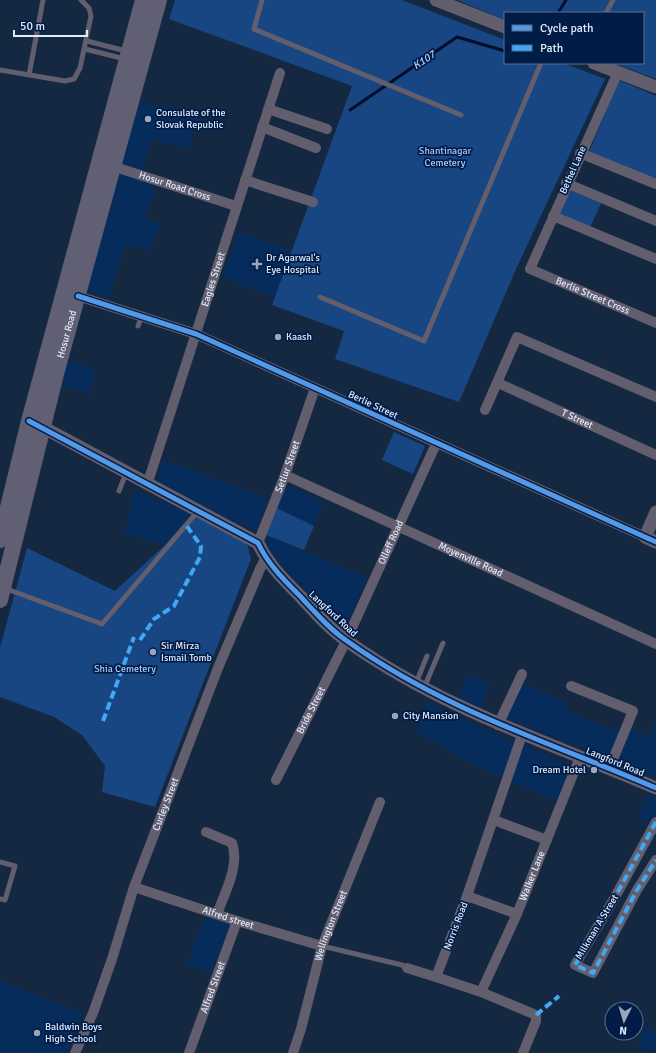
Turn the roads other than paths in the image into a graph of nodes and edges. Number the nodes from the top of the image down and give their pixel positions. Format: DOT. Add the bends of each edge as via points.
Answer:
graph roads {
  1 [pos="43,0"];
  2 [pos="81,0"];
  3 [pos="143,0"];
  4 [pos="159,0"];
  5 [pos="262,0"];
  6 [pos="436,0"];
  7 [pos="614,0"];
  8 [pos="607,12"];
  9 [pos="504,27"];
  10 [pos="87,41"];
  11 [pos="84,49"];
  12 [pos="129,56"];
  13 [pos="541,64"];
  14 [pos="597,64"];
  15 [pos="0,70"];
  16 [pos="618,72"];
  17 [pos="280,73"];
  18 [pos="29,75"];
  19 [pos="656,87"];
  20 [pos="268,109"];
  21 [pos="461,115"];
  22 [pos="262,127"];
  23 [pos="327,129"];
  24 [pos="316,148"];
  25 [pos="580,153"];
  26 [pos="112,166"];
  27 [pos="245,180"];
  28 [pos="566,184"];
  29 [pos="656,184"];
  30 [pos="313,202"];
  31 [pos="236,206"];
  32 [pos="553,216"];
  33 [pos="656,221"];
  34 [pos="656,259"];
  35 [pos="530,269"];
  36 [pos="78,296"];
  37 [pos="320,297"];
  38 [pos="656,323"];
  39 [pos="196,334"];
  40 [pos="498,383"];
  41 [pos="315,388"];
  42 [pos="656,397"];
  43 [pos="485,410"];
  44 [pos="29,421"];
  45 [pos="44,427"];
  46 [pos="436,444"];
  47 [pos="656,455"];
  48 [pos="126,473"];
  49 [pos="285,475"];
  50 [pos="147,485"];
  51 [pos="119,491"];
  52 [pos="199,510"];
  53 [pos="656,512"];
  54 [pos="399,527"];
  55 [pos="0,540"];
  56 [pos="651,540"];
  57 [pos="258,543"];
  58 [pos="265,559"];
  59 [pos="2,594"];
  60 [pos="346,641"];
  61 [pos="443,643"];
  62 [pos="656,644"];
  63 [pos="427,656"];
  64 [pos="522,674"];
  65 [pos="571,686"];
  66 [pos="419,687"];
  67 [pos="498,725"];
  68 [pos="522,735"];
  69 [pos="580,757"];
  70 [pos="609,769"];
  71 [pos="276,780"];
  72 [pos="656,788"];
  73 [pos="380,802"];
  74 [pos="494,820"];
  75 [pos="656,822"];
  76 [pos="206,832"];
  77 [pos="547,840"];
  78 [pos="656,860"];
  79 [pos="0,862"];
  80 [pos="134,887"];
  81 [pos="467,896"];
  82 [pos="0,899"];
  83 [pos="217,914"];
  84 [pos="517,914"];
  85 [pos="237,921"];
  86 [pos="322,946"];
  87 [pos="407,968"];
  88 [pos="436,978"];
  89 [pos="481,992"];
  90 [pos="76,1053"];
  91 [pos="189,1053"];
  92 [pos="293,1053"];
  93 [pos="523,1053"];
  1 -- 18 [label="lane"];
  2 -- 10 [label="lane" via="90,12"];
  3 -- 12 [label="main road, Hosur Road"];
  4 -- 26 [label="main road, Hosur Road"];
  5 -- 21 [label="lane" via="254,29"];
  6 -- 9 [label="street"];
  7 -- 8 [label="lane"];
  10 -- 11 [label="lane"];
  10 -- 12 [label="lane"];
  11 -- 12 [label="lane"];
  11 -- 18 [label="lane" via="78,72 72,80"];
  12 -- 44 [label="main road, Hosur Road"];
  13 -- 37 [label="lane" via="424,341"];
  14 -- 16 [label="street"];
  15 -- 18 [label="lane"];
  16 -- 19 [label="street"];
  16 -- 25 [label="street, Bethel Lane"];
  17 -- 20 [label="street, Eagles Street"];
  20 -- 22 [label="street, Eagles Street"];
  20 -- 23 [label="street"];
  22 -- 24 [label="street"];
  22 -- 27 [label="street, Eagles Street"];
  25 -- 28 [label="street, Bethel Lane"];
  25 -- 29 [label="street"];
  26 -- 31 [label="street, Hosur Road Cross"];
  26 -- 36 [label="main road, Hosur Road"];
  27 -- 30 [label="street"];
  27 -- 31 [label="street, Eagles Street"];
  28 -- 32 [label="street, Bethel Lane"];
  28 -- 33 [label="street"];
  31 -- 39 [label="street, Eagles Street"];
  32 -- 34 [label="street"];
  32 -- 35 [label="street, Bethel Lane"];
  35 -- 38 [label="street, Berlie Street Cross"];
  36 -- 39 [label="street, Berlie Street" via="140,321"];
  36 -- 45 [label="main road, Hosur Road"];
  39 -- 41 [label="street, Berlie Street"];
  39 -- 50 [label="street, Eagles Street"];
  40 -- 42 [label="street" via="517,337"];
  40 -- 43 [label="street"];
  40 -- 47 [label="street, T Street"];
  41 -- 46 [label="street, Berlie Street"];
  41 -- 49 [label="street, Setlur Street"];
  44 -- 45 [label="street"];
  44 -- 55 [label="main road, Hosur Road"];
  45 -- 48 [label="street"];
  45 -- 59 [label="main road, Hosur Road"];
  46 -- 54 [label="street, Olleff Road"];
  46 -- 56 [label="street, Berlie Street"];
  48 -- 50 [label="street"];
  48 -- 51 [label="lane"];
  49 -- 54 [label="street, Moyenville Road"];
  49 -- 57 [label="street, Setlur Street"];
  50 -- 52 [label="street"];
  52 -- 57 [label="street"];
  52 -- 59 [label="lane" via="102,624"];
  53 -- 56 [label="street"];
  54 -- 60 [label="street, Olleff Road"];
  54 -- 62 [label="street, Moyenville Road"];
  57 -- 58 [label="street, Langford Road"];
  58 -- 60 [label="street, Langford Road" via="315,613"];
  58 -- 80 [label="street, Curley Street" via="218,668"];
  60 -- 66 [label="street, Langford Road"];
  60 -- 71 [label="street, Bride Street"];
  61 -- 66 [label="lane"];
  63 -- 66 [label="lane"];
  64 -- 67 [label="street"];
  65 -- 70 [label="street" via="633,711"];
  66 -- 67 [label="street, Langford Road"];
  67 -- 68 [label="street, Langford Road"];
  68 -- 69 [label="street, Langford Road"];
  68 -- 74 [label="street, Norris Road"];
  69 -- 70 [label="street, Langford Road"];
  69 -- 77 [label="street, Walker Lane"];
  70 -- 72 [label="street, Langford Road"];
  73 -- 86 [label="street, Wellington Street"];
  74 -- 77 [label="street"];
  74 -- 81 [label="street, Norris Road"];
  75 -- 78 [label="street, Milkman A Street" via="575,965 593,973"];
  76 -- 83 [label="street" via="232,843 236,854"];
  77 -- 84 [label="street, Walker Lane"];
  79 -- 82 [label="lane" via="15,866 5,900"];
  80 -- 83 [label="street, Alfred street"];
  80 -- 90 [label="street, Curley Street" via="112,959"];
  81 -- 84 [label="street"];
  81 -- 88 [label="street, Norris Road"];
  83 -- 85 [label="street, Alfred street"];
  84 -- 89 [label="street, Walker Lane"];
  85 -- 86 [label="street, Alfred street"];
  85 -- 91 [label="street, Alfred Street"];
  86 -- 87 [label="lane"];
  86 -- 92 [label="street, Wellington Street"];
  87 -- 88 [label="street"];
  88 -- 89 [label="street"];
  89 -- 93 [label="street" via="536,1015"];
}
